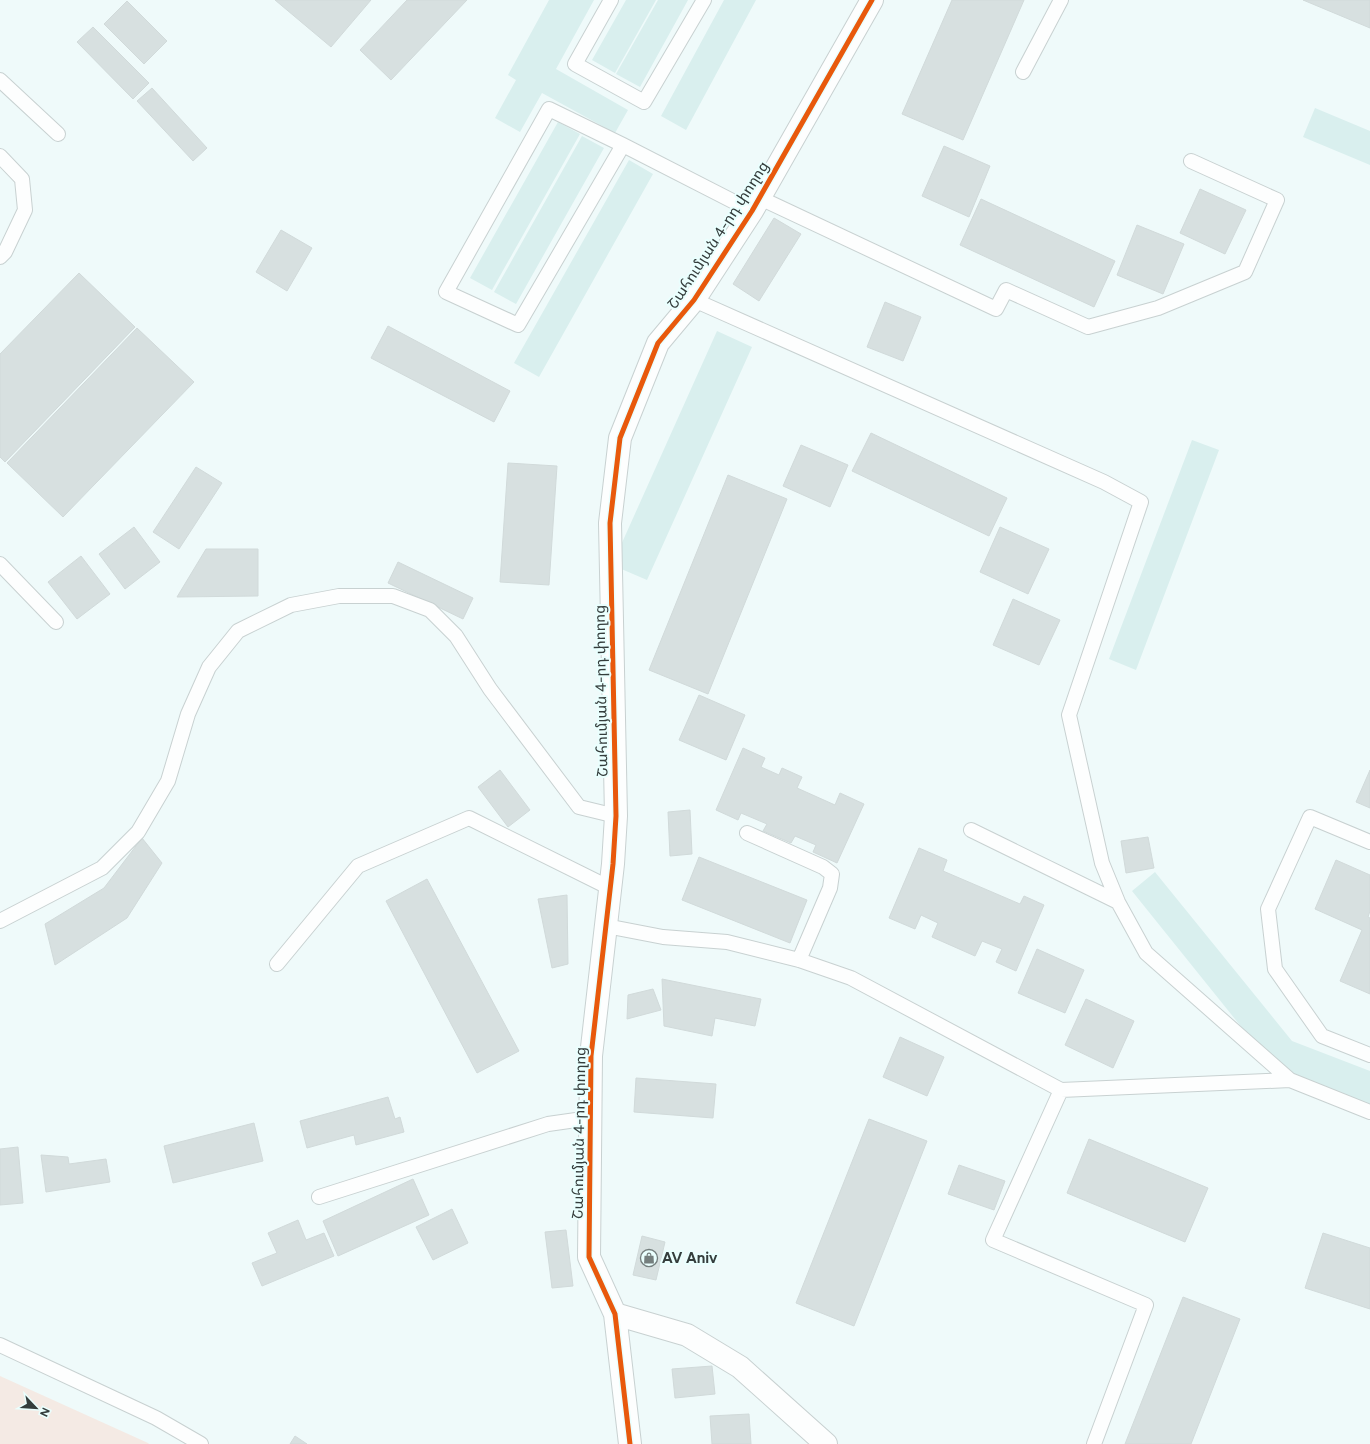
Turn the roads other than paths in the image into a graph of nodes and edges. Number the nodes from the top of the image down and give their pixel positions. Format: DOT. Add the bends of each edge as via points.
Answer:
graph roads {
  1 [pos="611,0"];
  2 [pos="704,0"];
  3 [pos="872,0"];
  4 [pos="1061,0"];
  5 [pos="1023,72"];
  6 [pos="0,80"];
  7 [pos="58,134"];
  8 [pos="623,145"];
  9 [pos="0,156"];
  10 [pos="1191,161"];
  11 [pos="756,204"];
  12 [pos="0,257"];
  13 [pos="694,300"];
  14 [pos="0,564"];
  15 [pos="56,622"];
  16 [pos="616,816"];
  17 [pos="972,830"];
  18 [pos="747,833"];
  19 [pos="1370,842"];
  20 [pos="610,888"];
  21 [pos="1118,902"];
  22 [pos="0,921"];
  23 [pos="606,926"];
  24 [pos="799,960"];
  25 [pos="277,964"];
  26 [pos="1370,1055"];
  27 [pos="1290,1080"];
  28 [pos="1061,1090"];
  29 [pos="1370,1112"];
  30 [pos="590,1118"];
  31 [pos="319,1197"];
  32 [pos="615,1314"];
  33 [pos="0,1345"];
  34 [pos="201,1444"];
  35 [pos="630,1444"];
  36 [pos="826,1444"];
  37 [pos="1094,1444"];
  1 -- 2 [label="lane" via="575,64 644,102"];
  3 -- 11 [label="street, Շահումյան 4-րդ փողոց"];
  4 -- 5 [label="lane"];
  6 -- 7 [label="lane"];
  8 -- 8 [label="lane" via="549,108 446,292 518,325"];
  8 -- 11 [label="lane"];
  9 -- 12 [label="lane" via="22,179 25,210 5,252"];
  10 -- 11 [label="lane" via="1277,200 1244,272 1158,308 1088,327 1006,290 996,309"];
  11 -- 13 [label="street, Շահումյան 4-րդ փողոց"];
  13 -- 16 [label="street, Շահումյան 4-րդ փողոց" via="658,343 620,438 610,523"];
  13 -- 21 [label="lane" via="1104,482 1141,502 1069,715 1102,863"];
  14 -- 15 [label="lane"];
  16 -- 20 [label="street, Շահումյան 4-րդ փողոց"];
  16 -- 22 [label="lane" via="579,807 490,689 456,636 430,610 393,596 339,596 291,605 238,631 209,667 188,714 168,781 138,832 102,868"];
  17 -- 21 [label="lane"];
  18 -- 24 [label="lane" via="823,867 832,874 830,888"];
  19 -- 26 [label="lane" via="1310,817 1268,909 1275,969 1317,1030 1322,1036"];
  20 -- 23 [label="street, Շահումյան 4-րդ փողոց"];
  20 -- 25 [label="lane" via="469,818 358,866"];
  21 -- 27 [label="lane" via="1146,953"];
  23 -- 24 [label="lane" via="662,937 727,942"];
  23 -- 30 [label="street, Շահումյան 4-րդ փողոց" via="591,1056"];
  24 -- 28 [label="lane" via="851,978"];
  27 -- 28 [label="lane"];
  27 -- 29 [label="lane"];
  28 -- 37 [label="lane" via="993,1240 1146,1305"];
  30 -- 31 [label="lane" via="548,1124"];
  30 -- 32 [label="street, Շահումյան 4-րդ փողոց" via="588,1257"];
  32 -- 35 [label="street, Շահումյան 4-րդ փողոց"];
  32 -- 36 [label="street" via="687,1335 740,1367"];
  33 -- 34 [label="lane" via="156,1418"];
}
